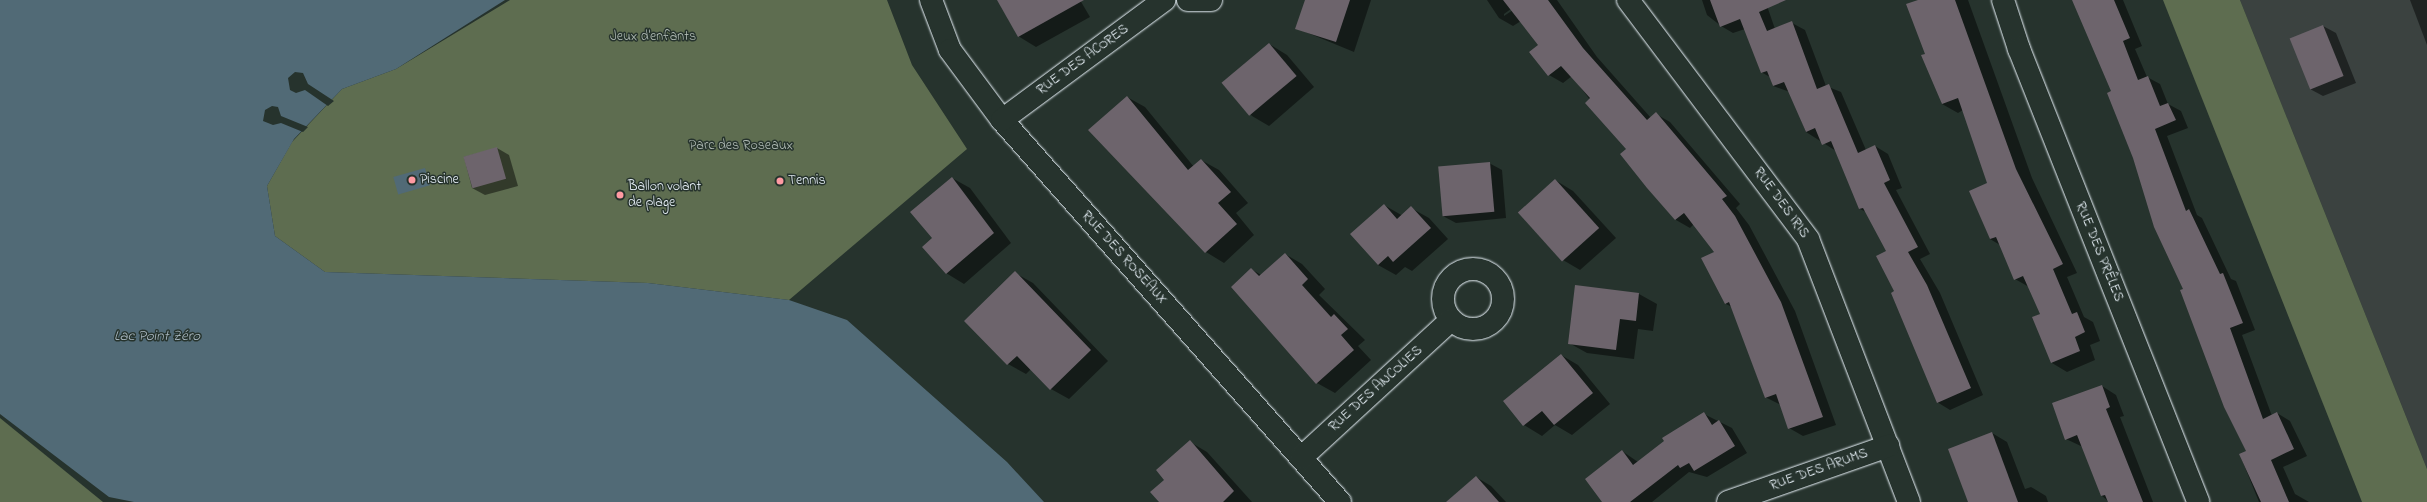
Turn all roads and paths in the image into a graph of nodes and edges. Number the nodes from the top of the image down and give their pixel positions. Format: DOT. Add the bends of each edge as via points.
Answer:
graph roads {
  1 [pos="931,0"];
  2 [pos="1164,0"];
  3 [pos="1188,0"];
  4 [pos="1211,0"];
  5 [pos="1628,0"];
  6 [pos="2003,0"];
  7 [pos="1002,120"];
  8 [pos="1452,320"];
  9 [pos="1888,446"];
  10 [pos="1301,458"];
  11 [pos="1340,502"];
  12 [pos="1728,502"];
  13 [pos="1909,502"];
  14 [pos="2198,502"];
  1 -- 7 [label="street, RUE DES ROSEAUX" via="950,50"];
  2 -- 7 [label="street, RUE DES ACORES"];
  3 -- 4 [label="street"];
  5 -- 9 [label="street, RUE DES IRIS" via="1808,238"];
  6 -- 14 [label="street, RUE DES PRÊLES" via="2019,48"];
  7 -- 10 [label="street, RUE DES ROSEAUX"];
  8 -- 10 [label="street, RUE DES ANCOLIES"];
  9 -- 12 [label="street, RUE DES ARUMS"];
  9 -- 13 [label="street, RUE DES IRIS"];
  10 -- 11 [label="street, RUE DES ROSEAUX"];
}
